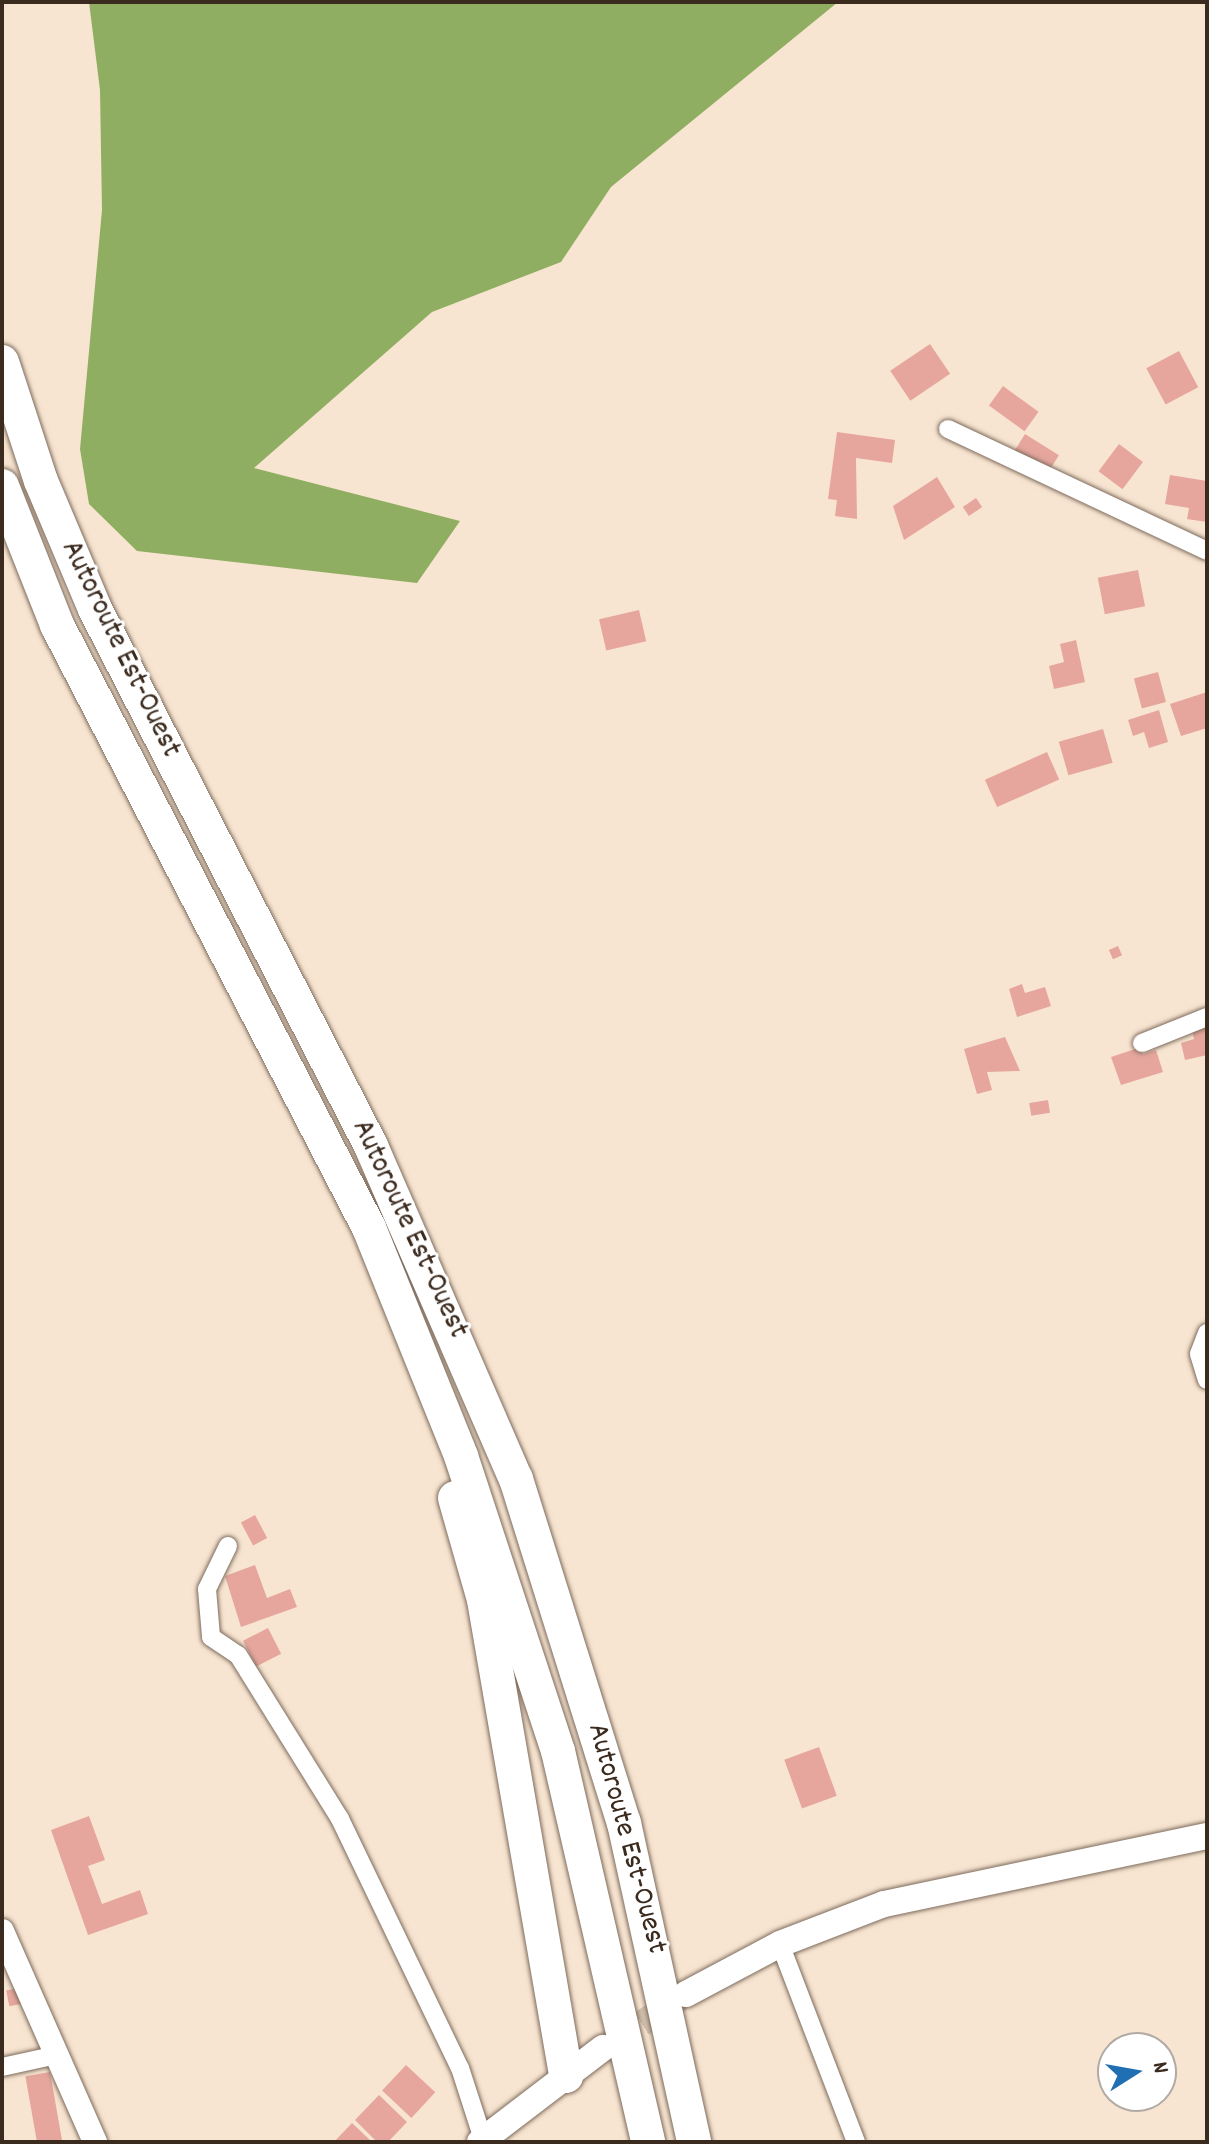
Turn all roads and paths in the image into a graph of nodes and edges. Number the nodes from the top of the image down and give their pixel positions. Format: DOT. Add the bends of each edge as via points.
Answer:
graph roads {
  1 [pos="2,362"];
  2 [pos="948,429"];
  3 [pos="2,486"];
  4 [pos="1207,551"];
  5 [pos="1207,1017"];
  6 [pos="1142,1043"];
  7 [pos="399,1306"];
  8 [pos="1207,1333"];
  9 [pos="1207,1380"];
  10 [pos="228,1546"];
  11 [pos="1207,1836"];
  12 [pos="2,1931"];
  13 [pos="780,1944"];
  14 [pos="686,1994"];
  15 [pos="603,2048"];
  16 [pos="57,2055"];
  17 [pos="2,2067"];
  18 [pos="566,2076"];
  19 [pos="481,2140"];
  20 [pos="95,2142"];
  21 [pos="648,2142"];
  22 [pos="694,2142"];
  23 [pos="856,2142"];
  1 -- 22 [label="highway, Autoroute Est-Ouest" via="41,481 95,609 371,1146 516,1479 628,1837"];
  2 -- 4 [label="street"];
  3 -- 7 [label="highway, Autoroute Est-Ouest" via="57,625 369,1228"];
  5 -- 6 [label="street"];
  7 -- 18 [label="highway" via="484,1600"];
  7 -- 21 [label="highway, Autoroute Est-Ouest" via="517,1611 595,1895"];
  8 -- 9 [label="street" via="1199,1354"];
  10 -- 19 [label="street" via="207,1589 211,1637 238,1655 340,1819 460,2068"];
  11 -- 13 [label="main road" via="930,1893"];
  12 -- 16 [label="street"];
  13 -- 14 [label="main road"];
  13 -- 23 [label="street"];
  15 -- 18 [label="main road"];
  16 -- 17 [label="street"];
  16 -- 20 [label="street"];
  18 -- 19 [label="main road"];
}
